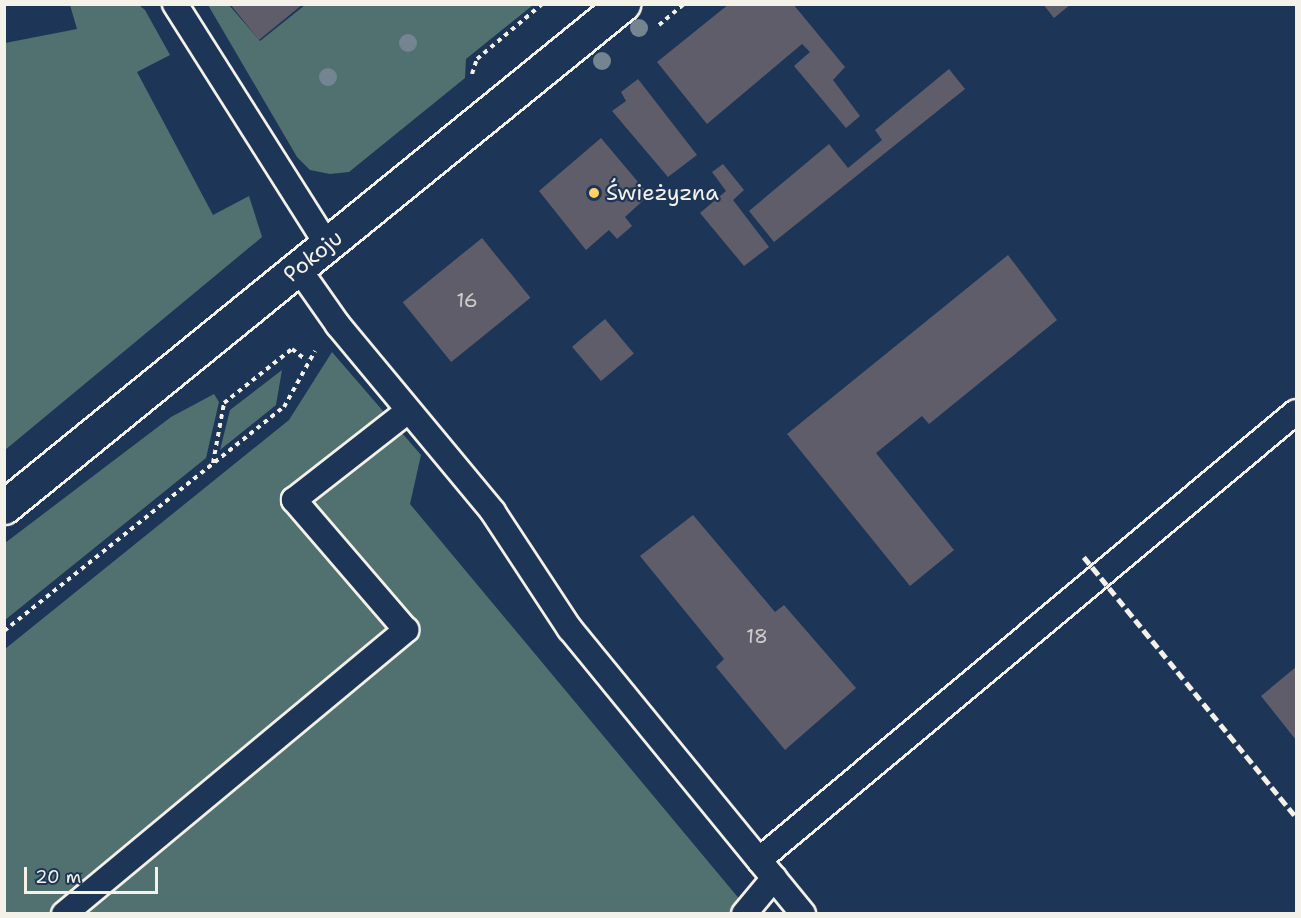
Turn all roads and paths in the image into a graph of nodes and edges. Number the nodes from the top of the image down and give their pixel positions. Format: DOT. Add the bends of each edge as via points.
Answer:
graph roads {
  1 [pos="175,4"];
  2 [pos="542,4"];
  3 [pos="623,4"];
  4 [pos="469,84"];
  5 [pos="327,244"];
  6 [pos="298,268"];
  7 [pos="306,360"];
  8 [pos="408,411"];
  9 [pos="1296,412"];
  10 [pos="213,464"];
  11 [pos="4,507"];
  12 [pos="766,869"];
  13 [pos="64,914"];
  14 [pos="744,914"];
  15 [pos="803,914"];
  1 -- 5 [label="lane"];
  2 -- 4 [label="path" via="477,58"];
  3 -- 5 [label="street, Pokoju"];
  5 -- 6 [label="street, Pokoju"];
  6 -- 8 [label="lane"];
  6 -- 11 [label="street, Pokoju"];
  7 -- 10 [label="path" via="292,350 224,403"];
  8 -- 12 [label="lane" via="493,512 570,629"];
  8 -- 13 [label="lane" via="294,500 406,630"];
  9 -- 12 [label="lane"];
  12 -- 14 [label="lane"];
  12 -- 15 [label="lane"];
}
